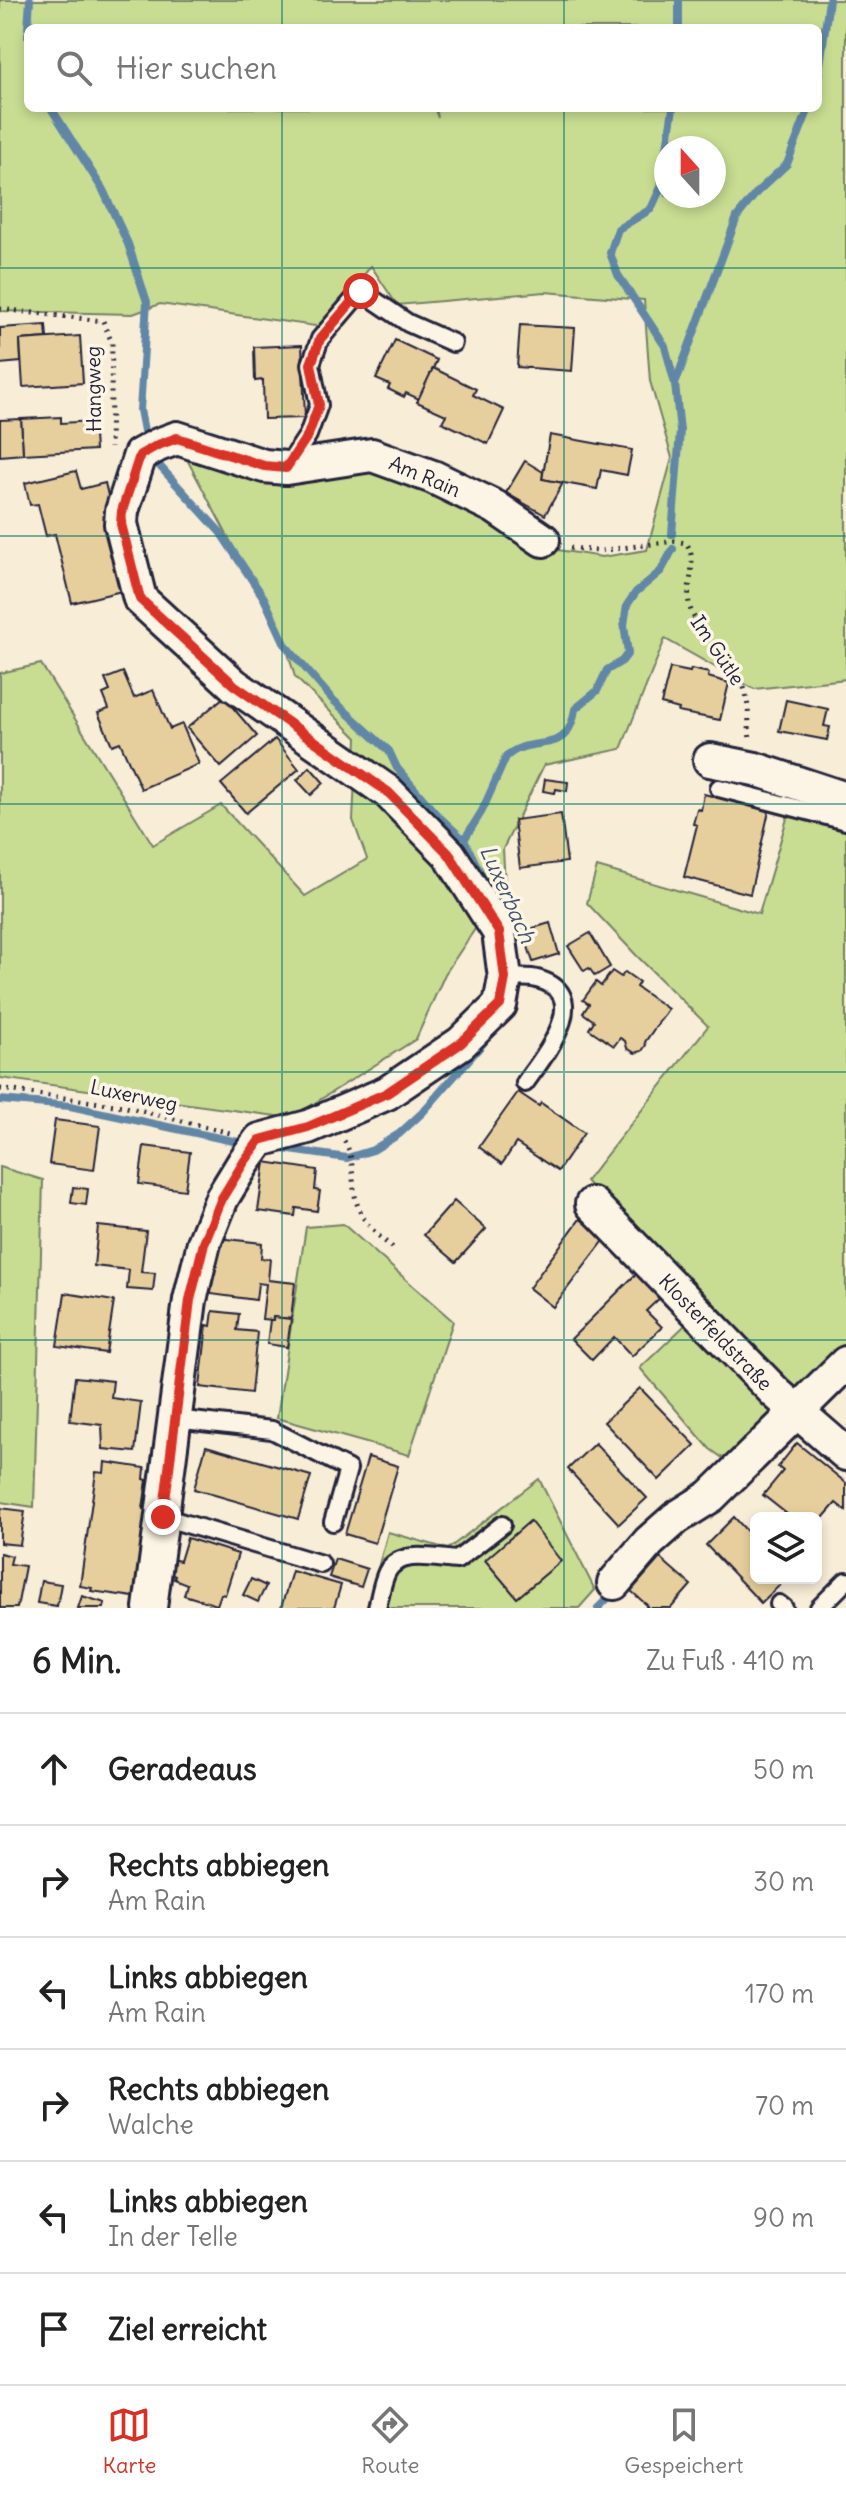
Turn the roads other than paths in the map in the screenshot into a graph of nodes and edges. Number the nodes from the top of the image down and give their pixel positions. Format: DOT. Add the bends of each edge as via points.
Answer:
graph roads {
  1 [pos="453,343"];
  2 [pos="286,468"];
  3 [pos="543,540"];
  4 [pos="715,774"];
  5 [pos="846,799"];
  6 [pos="846,821"];
  7 [pos="515,978"];
  8 [pos="525,1083"];
  9 [pos="592,1204"];
  10 [pos="846,1363"];
  11 [pos="796,1412"];
  12 [pos="175,1419"];
  13 [pos="846,1454"];
  14 [pos="163,1517"];
  15 [pos="333,1522"];
  16 [pos="502,1525"];
  17 [pos="321,1564"];
  18 [pos="846,1581"];
  19 [pos="614,1583"];
  20 [pos="150,1608"];
  21 [pos="377,1608"];
  22 [pos="819,1608"];
  1 -- 2 [label="lane" via="408,323 361,291 320,339 311,364 319,405 308,435"];
  2 -- 3 [label="street, Am Rain" via="372,455 483,501"];
  2 -- 7 [label="street, Am Rain" via="177,438 140,455 121,524 140,599 234,685 388,792 449,854 499,932"];
  4 -- 5 [label="street" via="755,769"];
  4 -- 6 [label="lane"];
  7 -- 8 [label="lane" via="538,979 556,989 564,1002 564,1021"];
  7 -- 12 [label="street" via="500,1005 461,1043 387,1093 252,1151 222,1198 204,1243 190,1300"];
  9 -- 11 [label="street, Klosterfeldstraße"];
  10 -- 11 [label="street"];
  11 -- 13 [label="street, Klosterfeldstraße"];
  11 -- 19 [label="street" via="711,1496 649,1542"];
  12 -- 14 [label="street"];
  12 -- 15 [label="lane" via="272,1430 348,1469"];
  14 -- 17 [label="lane"];
  14 -- 20 [label="street"];
  16 -- 21 [label="lane" via="457,1560 409,1556 393,1563"];
  18 -- 22 [label="lane"];
}
